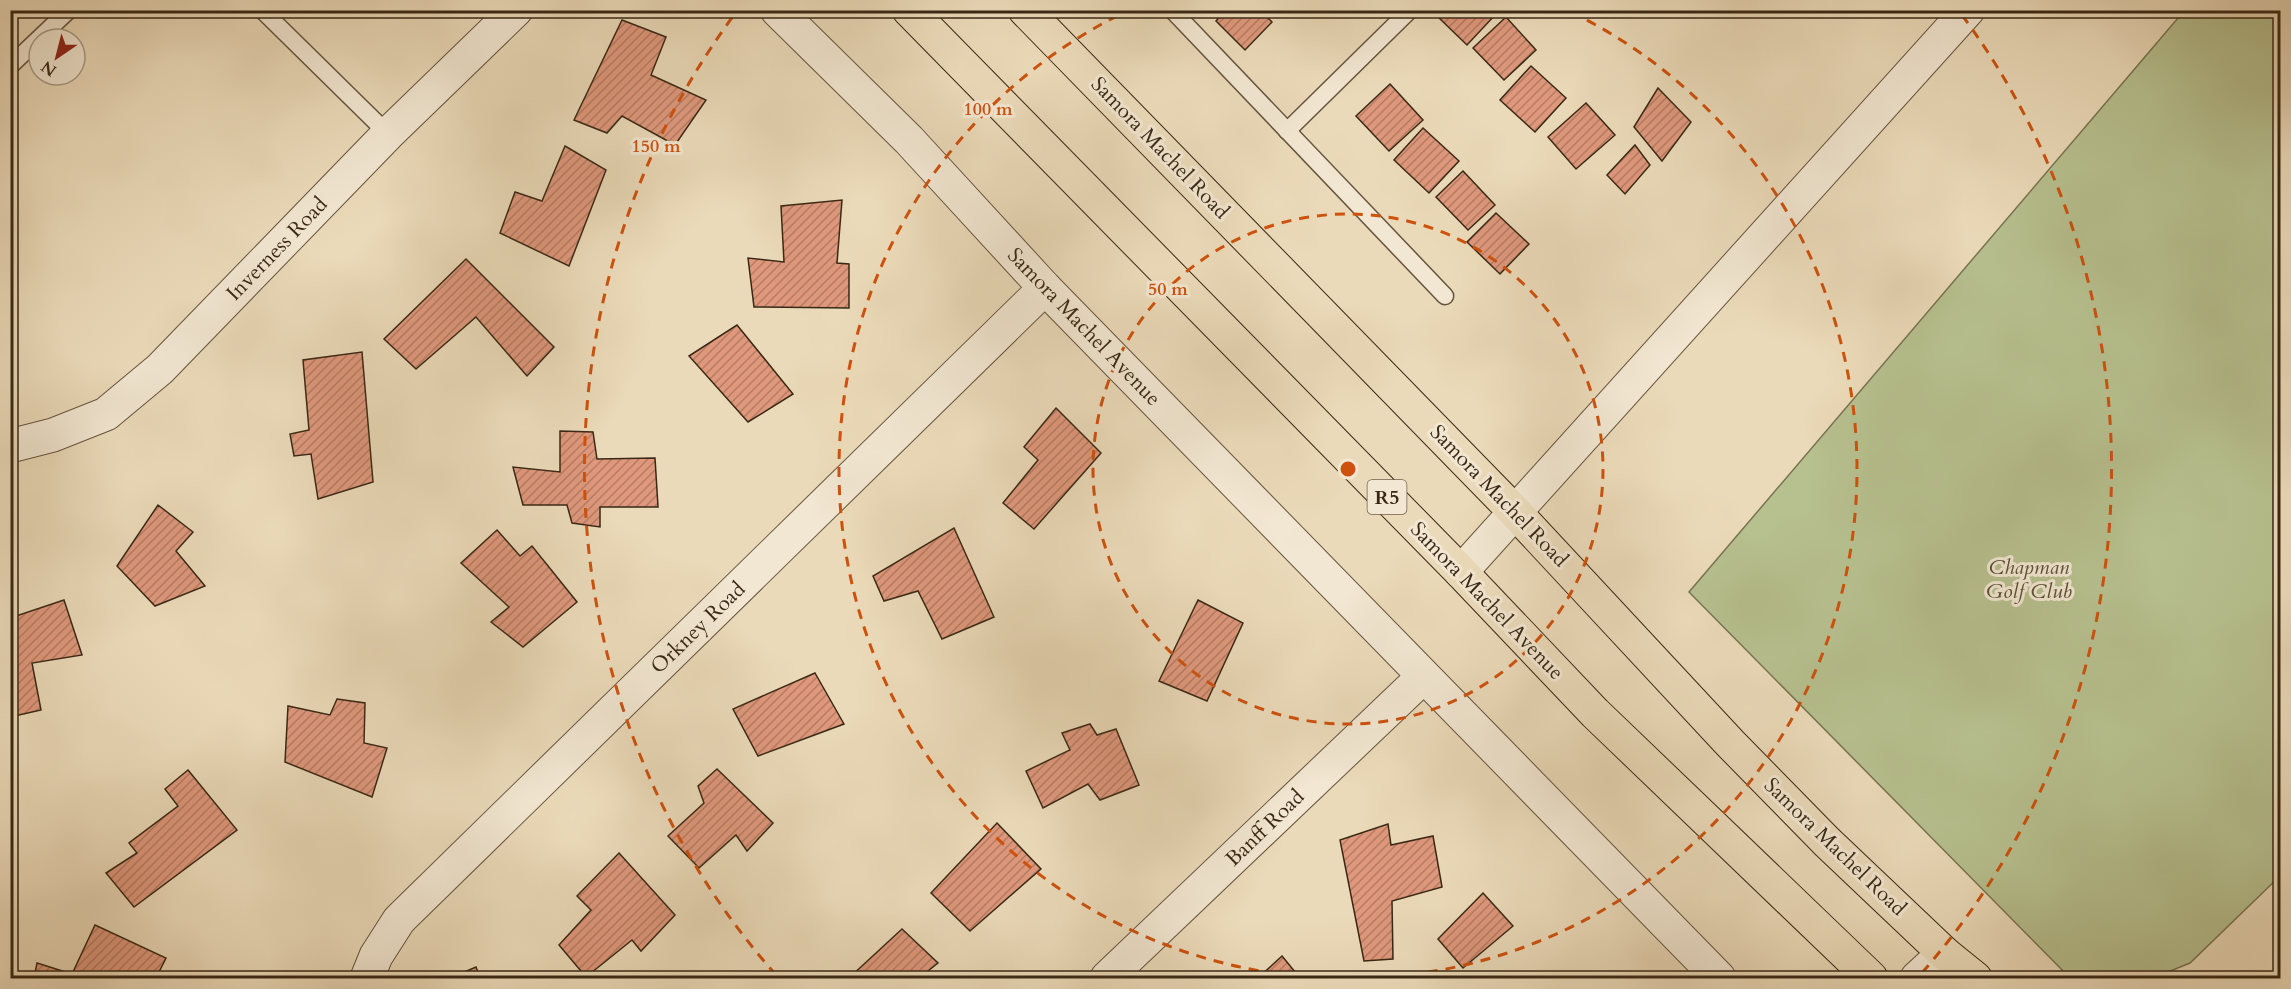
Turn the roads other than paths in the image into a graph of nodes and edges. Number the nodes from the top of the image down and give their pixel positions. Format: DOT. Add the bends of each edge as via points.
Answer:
graph roads {
  1 [pos="69,10"];
  2 [pos="262,10"];
  3 [pos="516,10"];
  4 [pos="777,10"];
  5 [pos="909,10"];
  6 [pos="1025,10"];
  7 [pos="1172,10"];
  8 [pos="1410,10"];
  9 [pos="1968,10"];
  10 [pos="10,66"];
  11 [pos="1287,131"];
  12 [pos="388,134"];
  13 [pos="1045,288"];
  14 [pos="1445,296"];
  15 [pos="10,446"];
  16 [pos="1515,512"];
  17 [pos="1461,572"];
  18 [pos="1423,677"];
  19 [pos="1944,953"];
  20 [pos="367,978"];
  21 [pos="1107,978"];
  22 [pos="1719,978"];
  23 [pos="1871,978"];
  24 [pos="1917,978"];
  25 [pos="1975,978"];
  1 -- 10 [label="lane"];
  2 -- 12 [label="lane"];
  3 -- 12 [label="street, Inverness Road"];
  4 -- 13 [label="street, Samora Machel Avenue" via="909,140"];
  5 -- 17 [label="highway, Samora Machel Avenue / R5"];
  6 -- 16 [label="highway, Samora Machel Road"];
  7 -- 11 [label="lane"];
  8 -- 11 [label="lane"];
  9 -- 16 [label="street"];
  11 -- 14 [label="lane"];
  12 -- 15 [label="street, Inverness Road" via="160,369 106,414 53,435"];
  13 -- 18 [label="street, Samora Machel Avenue"];
  13 -- 20 [label="street, Orkney Road" via="399,920"];
  16 -- 17 [label="street"];
  16 -- 19 [label="highway, Samora Machel Road" via="1778,792"];
  17 -- 23 [label="highway, Samora Machel Avenue / R5" via="1595,713"];
  18 -- 21 [label="street, Banff Road"];
  18 -- 22 [label="street, Samora Machel Avenue"];
  19 -- 24 [label="street"];
  19 -- 25 [label="highway, Samora Machel Road"];
}
